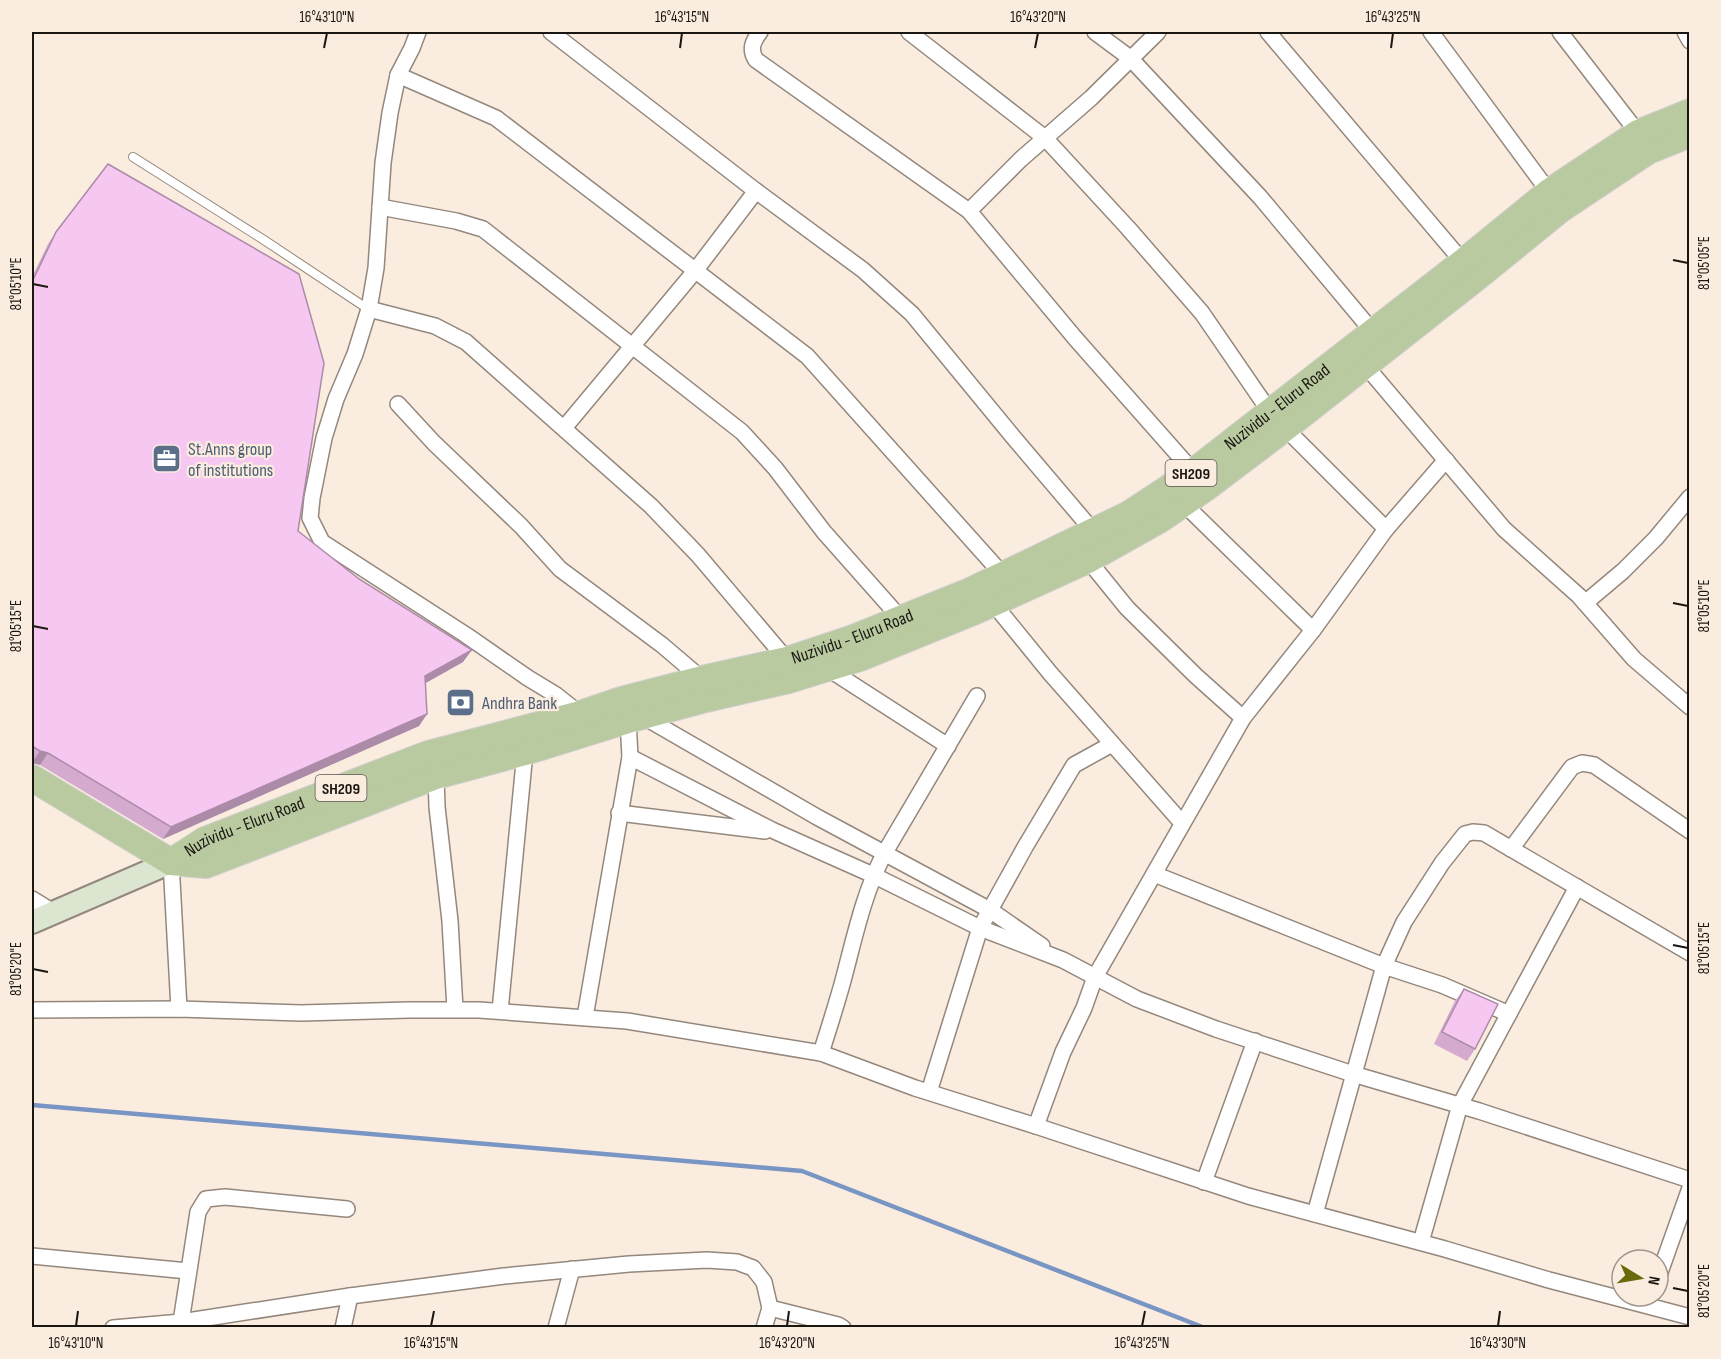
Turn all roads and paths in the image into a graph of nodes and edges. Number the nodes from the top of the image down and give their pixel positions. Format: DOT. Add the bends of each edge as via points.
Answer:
graph roads {
  1 [pos="418,32"];
  2 [pos="551,32"];
  3 [pos="760,32"];
  4 [pos="909,32"];
  5 [pos="1095,32"];
  6 [pos="1158,32"];
  7 [pos="1268,32"];
  8 [pos="1431,32"];
  9 [pos="1560,32"];
  10 [pos="1685,32"];
  11 [pos="1689,41"];
  12 [pos="1130,58"];
  13 [pos="398,75"];
  14 [pos="1689,112"];
  15 [pos="1638,133"];
  16 [pos="1689,134"];
  17 [pos="1045,138"];
  18 [pos="133,157"];
  19 [pos="756,190"];
  20 [pos="1549,192"];
  21 [pos="380,207"];
  22 [pos="969,211"];
  23 [pos="1470,270"];
  24 [pos="695,271"];
  25 [pos="369,309"];
  26 [pos="1373,332"];
  27 [pos="633,347"];
  28 [pos="1365,365"];
  29 [pos="398,404"];
  30 [pos="1278,420"];
  31 [pos="564,428"];
  32 [pos="1446,460"];
  33 [pos="1200,480"];
  34 [pos="1688,503"];
  35 [pos="1184,504"];
  36 [pos="1386,530"];
  37 [pos="1093,531"];
  38 [pos="1088,560"];
  39 [pos="1004,575"];
  40 [pos="993,603"];
  41 [pos="1585,603"];
  42 [pos="902,620"];
  43 [pos="1313,630"];
  44 [pos="787,660"];
  45 [pos="827,668"];
  46 [pos="702,680"];
  47 [pos="977,696"];
  48 [pos="1689,707"];
  49 [pos="631,713"];
  50 [pos="1243,718"];
  51 [pos="583,724"];
  52 [pos="1112,744"];
  53 [pos="948,746"];
  54 [pos="525,752"];
  55 [pos="630,757"];
  56 [pos="436,776"];
  57 [pos="32,778"];
  58 [pos="619,813"];
  59 [pos="1182,823"];
  60 [pos="1689,831"];
  61 [pos="776,832"];
  62 [pos="1511,849"];
  63 [pos="884,854"];
  64 [pos="171,862"];
  65 [pos="1154,874"];
  66 [pos="873,875"];
  67 [pos="1577,887"];
  68 [pos="32,899"];
  69 [pos="990,910"];
  70 [pos="52,912"];
  71 [pos="32,922"];
  72 [pos="980,928"];
  73 [pos="1689,953"];
  74 [pos="1063,960"];
  75 [pos="1384,966"];
  76 [pos="1095,977"];
  77 [pos="179,1009"];
  78 [pos="32,1010"];
  79 [pos="455,1010"];
  80 [pos="500,1011"];
  81 [pos="1509,1014"];
  82 [pos="585,1017"];
  83 [pos="1255,1041"];
  84 [pos="821,1053"];
  85 [pos="1353,1074"];
  86 [pos="929,1092"];
  87 [pos="1460,1106"];
  88 [pos="1036,1126"];
  89 [pos="1689,1180"];
  90 [pos="1204,1182"];
  91 [pos="1689,1188"];
  92 [pos="347,1209"];
  93 [pos="1315,1214"];
  94 [pos="1421,1242"];
  95 [pos="1668,1248"];
  96 [pos="32,1256"];
  97 [pos="572,1269"];
  98 [pos="188,1271"];
  99 [pos="1610,1293"];
  100 [pos="350,1296"];
  101 [pos="770,1308"];
  102 [pos="1667,1308"];
  103 [pos="1689,1317"];
  104 [pos="181,1322"];
  105 [pos="113,1328"];
  106 [pos="343,1328"];
  107 [pos="556,1328"];
  108 [pos="764,1328"];
  109 [pos="843,1328"];
  1 -- 13 [label="street"];
  2 -- 19 [label="street"];
  3 -- 22 [label="street" via="752,48 756,60"];
  4 -- 17 [label="street"];
  5 -- 12 [label="street"];
  6 -- 12 [label="street"];
  7 -- 23 [label="street"];
  8 -- 20 [label="street"];
  9 -- 15 [label="street"];
  10 -- 11 [label="street"];
  12 -- 17 [label="street"];
  12 -- 26 [label="street" via="1260,197"];
  13 -- 21 [label="street"];
  13 -- 24 [label="street" via="496,117"];
  14 -- 15 [label="main road, Nuzividu - Eluru Road / SH209"];
  15 -- 20 [label="main road, Nuzividu - Eluru Road / SH209"];
  16 -- 23 [label="main road, Nuzividu - Eluru Road / SH209" via="1648,151"];
  17 -- 22 [label="street"];
  17 -- 30 [label="street" via="1202,313"];
  18 -- 25 [label="lane"];
  19 -- 24 [label="street"];
  19 -- 37 [label="street" via="863,270 912,314"];
  20 -- 23 [label="main road, Nuzividu - Eluru Road / SH209"];
  21 -- 25 [label="street"];
  21 -- 27 [label="street" via="483,229"];
  22 -- 33 [label="street"];
  23 -- 26 [label="main road, Nuzividu - Eluru Road / SH209"];
  23 -- 28 [label="main road, Nuzividu - Eluru Road / SH209"];
  24 -- 27 [label="street"];
  24 -- 39 [label="street" via="807,356"];
  25 -- 31 [label="street" via="435,326 466,342"];
  25 -- 51 [label="street" via="336,399 317,470 310,518 322,542 556,695"];
  26 -- 30 [label="main road, Nuzividu - Eluru Road / SH209"];
  27 -- 31 [label="street"];
  27 -- 42 [label="street" via="742,432"];
  28 -- 30 [label="main road, Nuzividu - Eluru Road / SH209"];
  28 -- 32 [label="street"];
  29 -- 46 [label="street" via="560,569"];
  30 -- 33 [label="main road, Nuzividu - Eluru Road / SH209"];
  30 -- 36 [label="street"];
  31 -- 44 [label="street" via="651,506"];
  32 -- 36 [label="street"];
  32 -- 41 [label="street" via="1504,529"];
  33 -- 35 [label="main road, Nuzividu - Eluru Road / SH209"];
  33 -- 37 [label="main road, Nuzividu - Eluru Road / SH209"];
  34 -- 41 [label="street" via="1623,571"];
  35 -- 38 [label="main road, Nuzividu - Eluru Road / SH209"];
  35 -- 43 [label="street"];
  36 -- 43 [label="street"];
  37 -- 39 [label="main road, Nuzividu - Eluru Road / SH209"];
  38 -- 40 [label="main road, Nuzividu - Eluru Road / SH209"];
  38 -- 50 [label="street" via="1127,608"];
  39 -- 42 [label="main road, Nuzividu - Eluru Road / SH209"];
  40 -- 45 [label="main road, Nuzividu - Eluru Road / SH209"];
  40 -- 52 [label="street"];
  41 -- 48 [label="street" via="1634,659"];
  42 -- 44 [label="main road, Nuzividu - Eluru Road / SH209"];
  43 -- 50 [label="street"];
  44 -- 46 [label="main road, Nuzividu - Eluru Road / SH209"];
  45 -- 49 [label="main road, Nuzividu - Eluru Road / SH209" via="789,680"];
  45 -- 53 [label="street"];
  46 -- 49 [label="main road, Nuzividu - Eluru Road / SH209"];
  47 -- 53 [label="street"];
  49 -- 51 [label="main road"];
  49 -- 55 [label="street"];
  49 -- 63 [label="street"];
  50 -- 59 [label="street"];
  51 -- 54 [label="main road"];
  51 -- 64 [label="main road, Nuzividu - Eluru Road / SH209" via="428,754 205,840"];
  52 -- 59 [label="street"];
  52 -- 69 [label="street" via="1074,765"];
  53 -- 63 [label="street"];
  54 -- 56 [label="main road"];
  54 -- 80 [label="street"];
  55 -- 58 [label="street"];
  55 -- 61 [label="street"];
  56 -- 64 [label="main road" via="206,865"];
  56 -- 79 [label="street"];
  57 -- 64 [label="main road, Nuzividu - Eluru Road"];
  58 -- 61 [label="street"];
  58 -- 82 [label="street"];
  59 -- 65 [label="street"];
  60 -- 62 [label="street" via="1594,765 1582,763 1572,767"];
  61 -- 66 [label="street"];
  62 -- 67 [label="street"];
  62 -- 75 [label="street" via="1484,833 1465,834 1404,922"];
  63 -- 66 [label="street"];
  63 -- 69 [label="street"];
  64 -- 70 [label="main road"];
  64 -- 77 [label="street"];
  65 -- 75 [label="street"];
  65 -- 76 [label="street"];
  66 -- 72 [label="street"];
  66 -- 84 [label="street"];
  67 -- 73 [label="street"];
  67 -- 81 [label="street"];
  68 -- 70 [label="street"];
  69 -- 72 [label="street"];
  69 -- 74 [label="street"];
  70 -- 71 [label="main road"];
  72 -- 74 [label="street"];
  72 -- 86 [label="street"];
  74 -- 76 [label="street"];
  75 -- 81 [label="street" via="1442,985"];
  75 -- 85 [label="street"];
  76 -- 83 [label="street" via="1137,999"];
  76 -- 88 [label="street"];
  77 -- 78 [label="street"];
  77 -- 79 [label="street" via="301,1013"];
  79 -- 80 [label="street"];
  80 -- 82 [label="street"];
  81 -- 87 [label="street"];
  82 -- 84 [label="street"];
  83 -- 85 [label="street"];
  83 -- 90 [label="street"];
  84 -- 86 [label="street"];
  85 -- 87 [label="street"];
  85 -- 93 [label="street"];
  86 -- 88 [label="street"];
  87 -- 89 [label="street"];
  87 -- 94 [label="street"];
  88 -- 90 [label="street"];
  90 -- 93 [label="street"];
  91 -- 95 [label="street"];
  92 -- 98 [label="street" via="225,1197 206,1199 198,1212"];
  93 -- 94 [label="street"];
  94 -- 99 [label="street" via="1549,1280"];
  96 -- 98 [label="street"];
  97 -- 100 [label="street"];
  97 -- 101 [label="street" via="707,1260 737,1262 753,1268 764,1282"];
  97 -- 107 [label="street"];
  98 -- 104 [label="street"];
  100 -- 104 [label="street"];
  100 -- 106 [label="street"];
  101 -- 108 [label="street"];
  101 -- 109 [label="street"];
  102 -- 103 [label="street"];
  104 -- 105 [label="street"];
}
